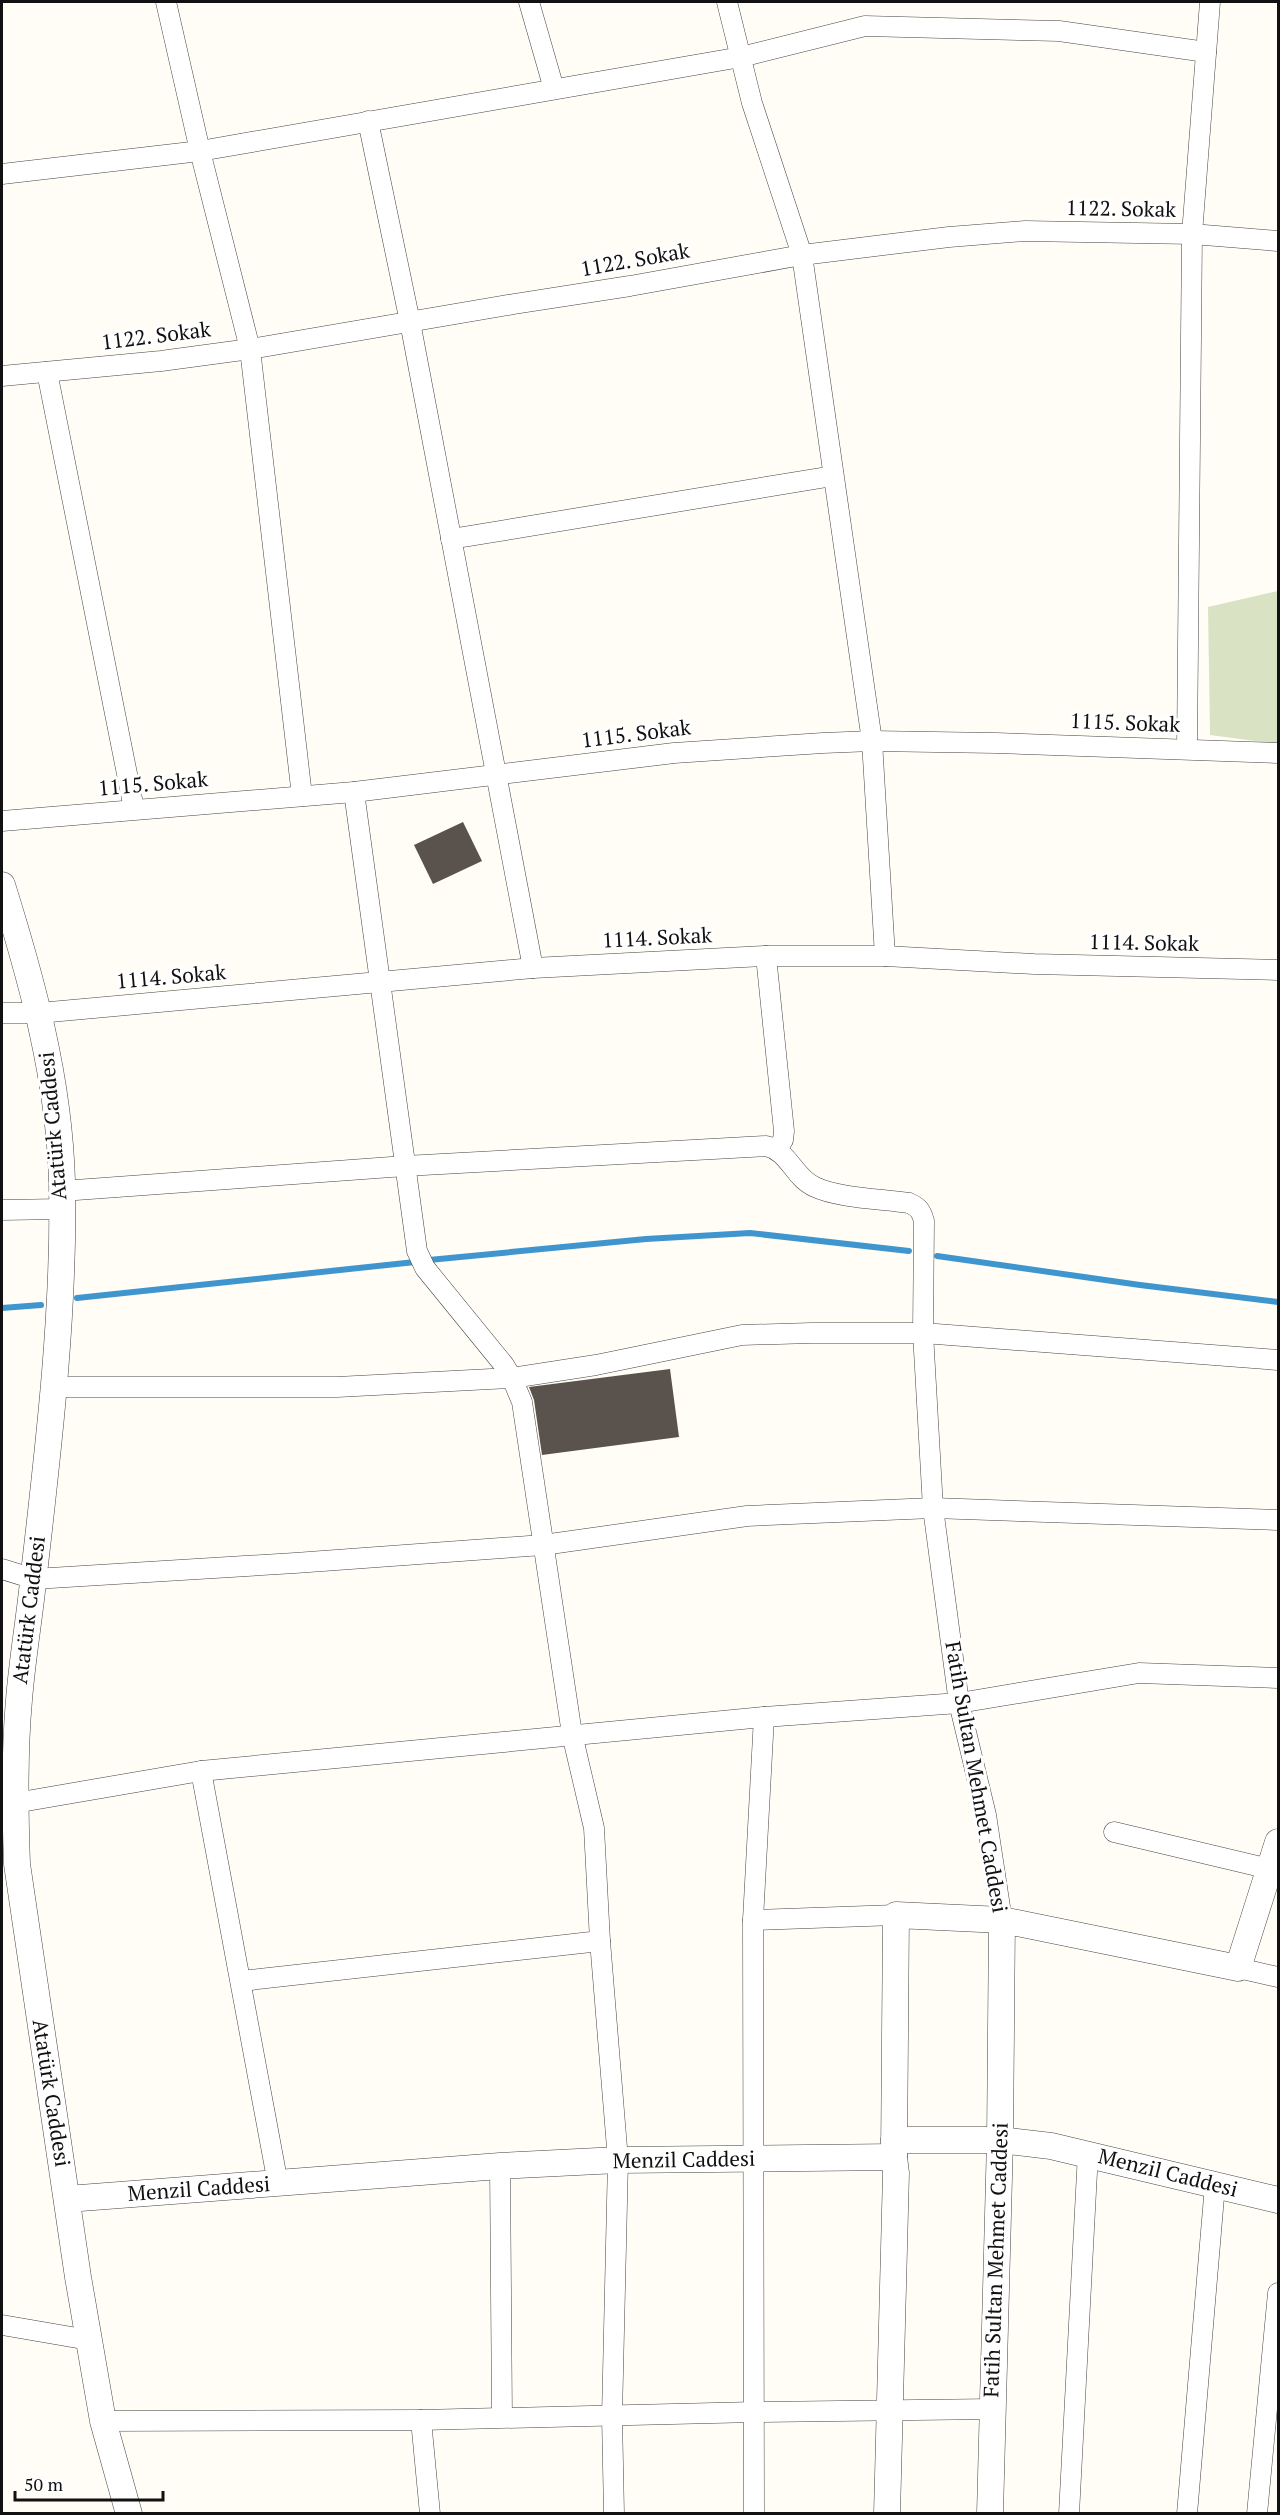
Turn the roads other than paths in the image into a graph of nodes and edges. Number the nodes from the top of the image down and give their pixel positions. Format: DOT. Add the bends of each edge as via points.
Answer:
graph roads {
  1 [pos="166,2"];
  2 [pos="529,2"];
  3 [pos="727,2"];
  4 [pos="1210,2"];
  5 [pos="1206,52"];
  6 [pos="741,57"];
  7 [pos="554,89"];
  8 [pos="368,122"];
  9 [pos="200,152"];
  10 [pos="2,174"];
  11 [pos="1192,234"];
  12 [pos="1278,241"];
  13 [pos="802,255"];
  14 [pos="410,322"];
  15 [pos="250,349"];
  16 [pos="47,372"];
  17 [pos="2,376"];
  18 [pos="833,476"];
  19 [pos="451,539"];
  20 [pos="872,741"];
  21 [pos="1187,749"];
  22 [pos="1278,753"];
  23 [pos="495,775"];
  24 [pos="354,792"];
  25 [pos="302,796"];
  26 [pos="134,809"];
  27 [pos="2,821"];
  28 [pos="2,885"];
  29 [pos="766,956"];
  30 [pos="885,956"];
  31 [pos="533,968"];
  32 [pos="1278,970"];
  33 [pos="379,982"];
  34 [pos="2,1013"];
  35 [pos="39,1013"];
  36 [pos="777,1149"];
  37 [pos="405,1166"];
  38 [pos="61,1200"];
  39 [pos="2,1210"];
  40 [pos="923,1333"];
  41 [pos="1278,1360"];
  42 [pos="512,1377"];
  43 [pos="52,1387"];
  44 [pos="933,1508"];
  45 [pos="1278,1520"];
  46 [pos="543,1545"];
  47 [pos="2,1569"];
  48 [pos="34,1579"];
  49 [pos="1278,1678"];
  50 [pos="959,1703"];
  51 [pos="764,1717"];
  52 [pos="572,1734"];
  53 [pos="201,1771"];
  54 [pos="15,1803"];
  55 [pos="1114,1832"];
  56 [pos="1278,1842"];
  57 [pos="1270,1869"];
  58 [pos="896,1915"];
  59 [pos="753,1920"];
  60 [pos="1002,1920"];
  61 [pos="600,1941"];
  62 [pos="1238,1968"];
  63 [pos="1278,1977"];
  64 [pos="241,1981"];
  65 [pos="1000,2140"];
  66 [pos="894,2148"];
  67 [pos="1088,2153"];
  68 [pos="752,2158"];
  69 [pos="618,2160"];
  70 [pos="500,2166"];
  71 [pos="278,2184"];
  72 [pos="1215,2185"];
  73 [pos="67,2199"];
  74 [pos="1278,2200"];
  75 [pos="1278,2294"];
  76 [pos="2,2325"];
  77 [pos="88,2340"];
  78 [pos="992,2409"];
  79 [pos="891,2410"];
  80 [pos="754,2412"];
  81 [pos="612,2416"];
  82 [pos="502,2417"];
  83 [pos="421,2420"];
  84 [pos="103,2421"];
  85 [pos="129,2514"];
  86 [pos="430,2514"];
  87 [pos="614,2514"];
  88 [pos="754,2514"];
  89 [pos="887,2514"];
  90 [pos="990,2514"];
  91 [pos="1069,2514"];
  92 [pos="1187,2514"];
  93 [pos="1257,2514"];
  1 -- 9 [label="street"];
  2 -- 7 [label="street"];
  3 -- 6 [label="street"];
  4 -- 5 [label="street"];
  5 -- 6 [label="street" via="1059,31 865,26"];
  5 -- 11 [label="street"];
  6 -- 7 [label="street"];
  6 -- 13 [label="street" via="752,103"];
  7 -- 8 [label="street"];
  8 -- 9 [label="street"];
  8 -- 14 [label="street"];
  9 -- 10 [label="street"];
  9 -- 15 [label="street"];
  11 -- 12 [label="street, 1122. Sokak"];
  11 -- 13 [label="street, 1122. Sokak" via="1025,231"];
  11 -- 21 [label="street"];
  13 -- 14 [label="street, 1122. Sokak"];
  13 -- 18 [label="street"];
  14 -- 15 [label="street, 1122. Sokak"];
  14 -- 19 [label="street"];
  15 -- 16 [label="street, 1122. Sokak"];
  15 -- 25 [label="street"];
  16 -- 17 [label="street, 1122. Sokak"];
  16 -- 26 [label="street"];
  18 -- 19 [label="street"];
  18 -- 20 [label="street"];
  19 -- 23 [label="street"];
  20 -- 21 [label="street, 1115. Sokak"];
  20 -- 23 [label="street, 1115. Sokak" via="674,753"];
  20 -- 30 [label="street"];
  21 -- 22 [label="street, 1115. Sokak"];
  23 -- 24 [label="street, 1115. Sokak"];
  23 -- 31 [label="street"];
  24 -- 25 [label="street, 1115. Sokak"];
  24 -- 33 [label="street"];
  25 -- 26 [label="street, 1115. Sokak"];
  26 -- 27 [label="street, 1115. Sokak"];
  28 -- 35 [label="street, Atatürk Caddesi"];
  29 -- 30 [label="street, 1114. Sokak"];
  29 -- 31 [label="street, 1114. Sokak"];
  29 -- 36 [label="street" via="784,1131"];
  30 -- 32 [label="street, 1114. Sokak"];
  31 -- 33 [label="street, 1114. Sokak"];
  33 -- 35 [label="street, 1114. Sokak"];
  33 -- 37 [label="street"];
  34 -- 35 [label="street, 1114. Sokak"];
  35 -- 38 [label="street, Atatürk Caddesi" via="56,1106"];
  36 -- 37 [label="street" via="766,1146"];
  36 -- 40 [label="street, Fatih Sultan Mehmet Caddesi" via="801,1178 815,1187 909,1203 922,1211"];
  37 -- 38 [label="street"];
  37 -- 42 [label="street" via="419,1256 425,1268"];
  38 -- 39 [label="street"];
  38 -- 43 [label="street, Atatürk Caddesi" via="62,1250"];
  40 -- 41 [label="street"];
  40 -- 42 [label="street" via="742,1335 596,1365"];
  40 -- 44 [label="street, Fatih Sultan Mehmet Caddesi"];
  42 -- 43 [label="street" via="337,1387"];
  42 -- 46 [label="street" via="522,1402"];
  43 -- 48 [label="street, Atatürk Caddesi"];
  44 -- 45 [label="street"];
  44 -- 46 [label="street" via="747,1516"];
  44 -- 50 [label="street, Fatih Sultan Mehmet Caddesi"];
  46 -- 48 [label="street"];
  46 -- 52 [label="street"];
  47 -- 48 [label="street"];
  48 -- 54 [label="street, Atatürk Caddesi" via="19,1702"];
  49 -- 50 [label="street" via="1139,1673"];
  50 -- 51 [label="street"];
  50 -- 60 [label="street, Fatih Sultan Mehmet Caddesi" via="986,1815"];
  51 -- 52 [label="street"];
  51 -- 59 [label="street"];
  52 -- 53 [label="street"];
  52 -- 61 [label="street" via="594,1828"];
  53 -- 54 [label="street"];
  53 -- 64 [label="street"];
  54 -- 73 [label="street, Atatürk Caddesi" via="17,1864"];
  55 -- 57 [label="street"];
  56 -- 57 [label="street"];
  57 -- 62 [label="street"];
  58 -- 59 [label="street"];
  58 -- 60 [label="street"];
  58 -- 66 [label="street"];
  59 -- 68 [label="street"];
  60 -- 62 [label="street"];
  60 -- 65 [label="street, Fatih Sultan Mehmet Caddesi"];
  61 -- 64 [label="street"];
  61 -- 69 [label="street"];
  62 -- 63 [label="street"];
  64 -- 71 [label="street"];
  65 -- 66 [label="street, Menzil Caddesi"];
  65 -- 67 [label="street, Menzil Caddesi"];
  65 -- 78 [label="street, Fatih Sultan Mehmet Caddesi"];
  66 -- 68 [label="street, Menzil Caddesi"];
  66 -- 79 [label="street"];
  67 -- 72 [label="street, Menzil Caddesi"];
  67 -- 91 [label="street"];
  68 -- 69 [label="street, Menzil Caddesi"];
  68 -- 80 [label="street"];
  69 -- 70 [label="street, Menzil Caddesi"];
  69 -- 81 [label="street"];
  70 -- 71 [label="street, Menzil Caddesi"];
  70 -- 82 [label="street"];
  71 -- 73 [label="street, Menzil Caddesi"];
  72 -- 74 [label="street, Menzil Caddesi"];
  72 -- 92 [label="street"];
  73 -- 77 [label="street, Atatürk Caddesi"];
  75 -- 93 [label="street"];
  76 -- 77 [label="street"];
  77 -- 84 [label="street, Atatürk Caddesi"];
  78 -- 79 [label="street"];
  78 -- 90 [label="street, Fatih Sultan Mehmet Caddesi"];
  79 -- 80 [label="street"];
  79 -- 89 [label="street"];
  80 -- 81 [label="street"];
  80 -- 88 [label="street"];
  81 -- 82 [label="street"];
  81 -- 87 [label="street"];
  82 -- 83 [label="street"];
  83 -- 84 [label="street"];
  83 -- 86 [label="street"];
  84 -- 85 [label="street, Atatürk Caddesi"];
}
